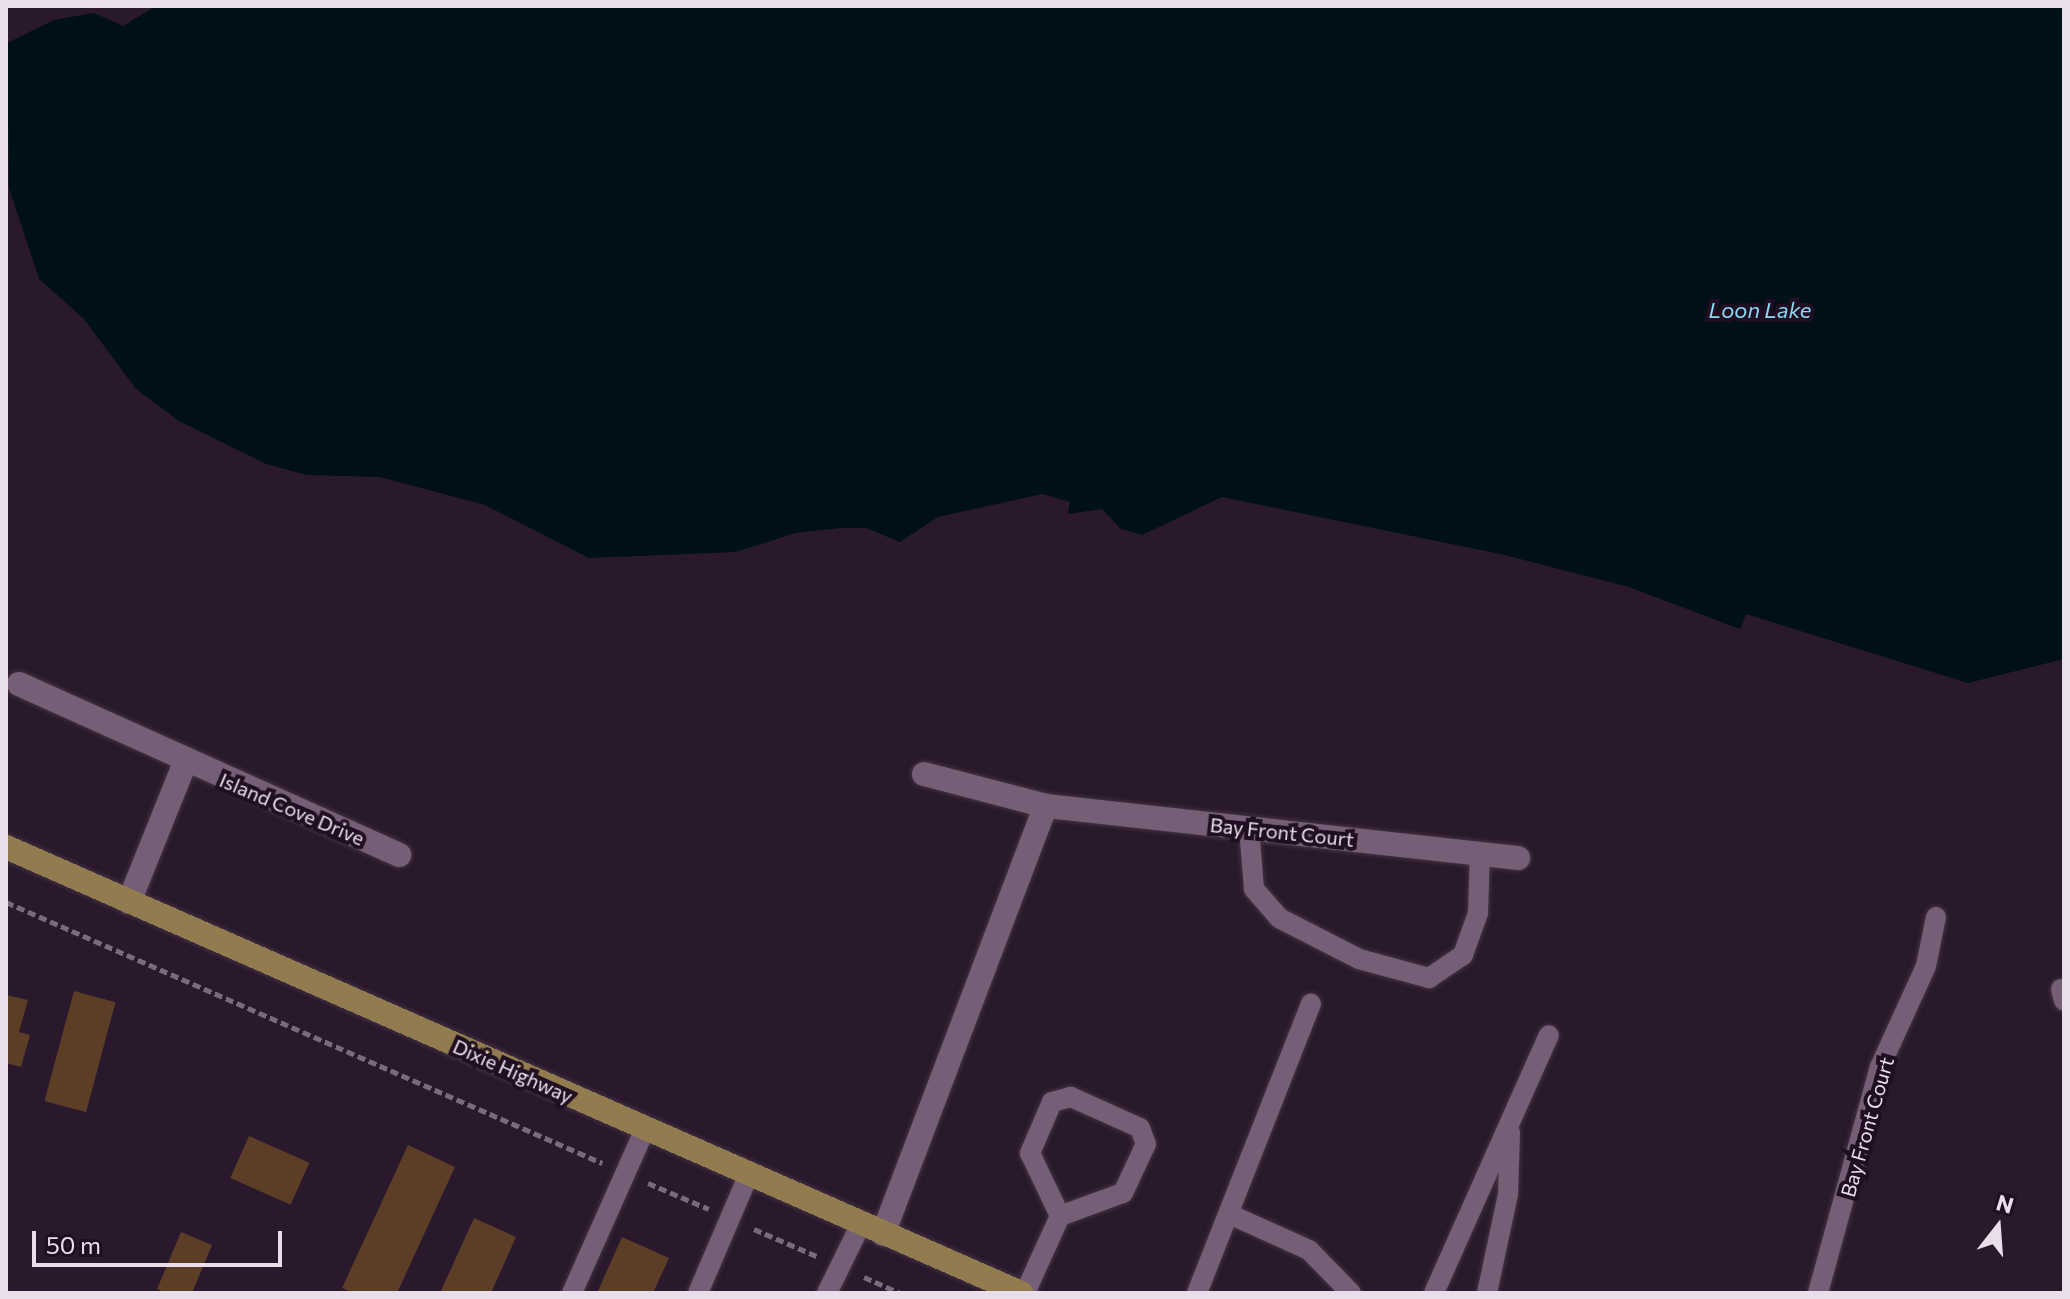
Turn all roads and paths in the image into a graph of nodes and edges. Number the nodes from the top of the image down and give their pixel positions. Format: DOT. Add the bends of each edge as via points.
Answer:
graph roads {
  1 [pos="19,684"];
  2 [pos="185,763"];
  3 [pos="924,774"];
  4 [pos="1046,806"];
  5 [pos="1249,828"];
  6 [pos="6,847"];
  7 [pos="1480,854"];
  8 [pos="399,855"];
  9 [pos="1518,858"];
  10 [pos="6,902"];
  11 [pos="129,902"];
  12 [pos="1936,917"];
  13 [pos="1311,1004"];
  14 [pos="1549,1035"];
  15 [pos="1511,1121"];
  16 [pos="645,1129"];
  17 [pos="624,1173"];
  18 [pos="749,1174"];
  19 [pos="1229,1214"];
  20 [pos="1060,1216"];
  21 [pos="730,1218"];
  22 [pos="872,1229"];
  23 [pos="840,1267"];
  24 [pos="572,1293"];
  25 [pos="698,1293"];
  26 [pos="827,1293"];
  27 [pos="900,1293"];
  28 [pos="1023,1293"];
  29 [pos="1197,1293"];
  30 [pos="1351,1293"];
  31 [pos="1434,1293"];
  32 [pos="1487,1293"];
  33 [pos="1818,1293"];
  1 -- 2 [label="street, Island Cove Drive"];
  2 -- 8 [label="street, Island Cove Drive"];
  2 -- 11 [label="street"];
  3 -- 4 [label="street, Bay Front Court"];
  4 -- 5 [label="street, Bay Front Court"];
  4 -- 22 [label="street"];
  5 -- 7 [label="street, Bay Front Court"];
  5 -- 7 [label="lane" via="1254,889 1279,918 1359,959 1429,978 1463,955 1478,913"];
  6 -- 11 [label="main road, Dixie Highway"];
  7 -- 9 [label="street, Bay Front Court"];
  10 -- 17 [label="path"];
  11 -- 16 [label="main road, Dixie Highway"];
  12 -- 33 [label="lane, Bay Front Court" via="1926,966 1880,1067"];
  13 -- 19 [label="lane"];
  14 -- 15 [label="lane"];
  15 -- 31 [label="lane"];
  15 -- 32 [label="lane" via="1508,1194"];
  16 -- 17 [label="lane"];
  16 -- 18 [label="main road, Dixie Highway"];
  17 -- 21 [label="path"];
  17 -- 24 [label="lane"];
  18 -- 21 [label="lane"];
  18 -- 22 [label="main road, Dixie Highway"];
  19 -- 29 [label="lane"];
  19 -- 30 [label="lane" via="1309,1250"];
  20 -- 20 [label="lane" via="1030,1153 1052,1102 1071,1097 1140,1128 1146,1144 1123,1193"];
  20 -- 28 [label="lane"];
  21 -- 23 [label="path"];
  21 -- 25 [label="lane"];
  22 -- 23 [label="lane"];
  22 -- 28 [label="main road, Dixie Highway"];
  23 -- 26 [label="lane"];
  23 -- 27 [label="path"];
}
